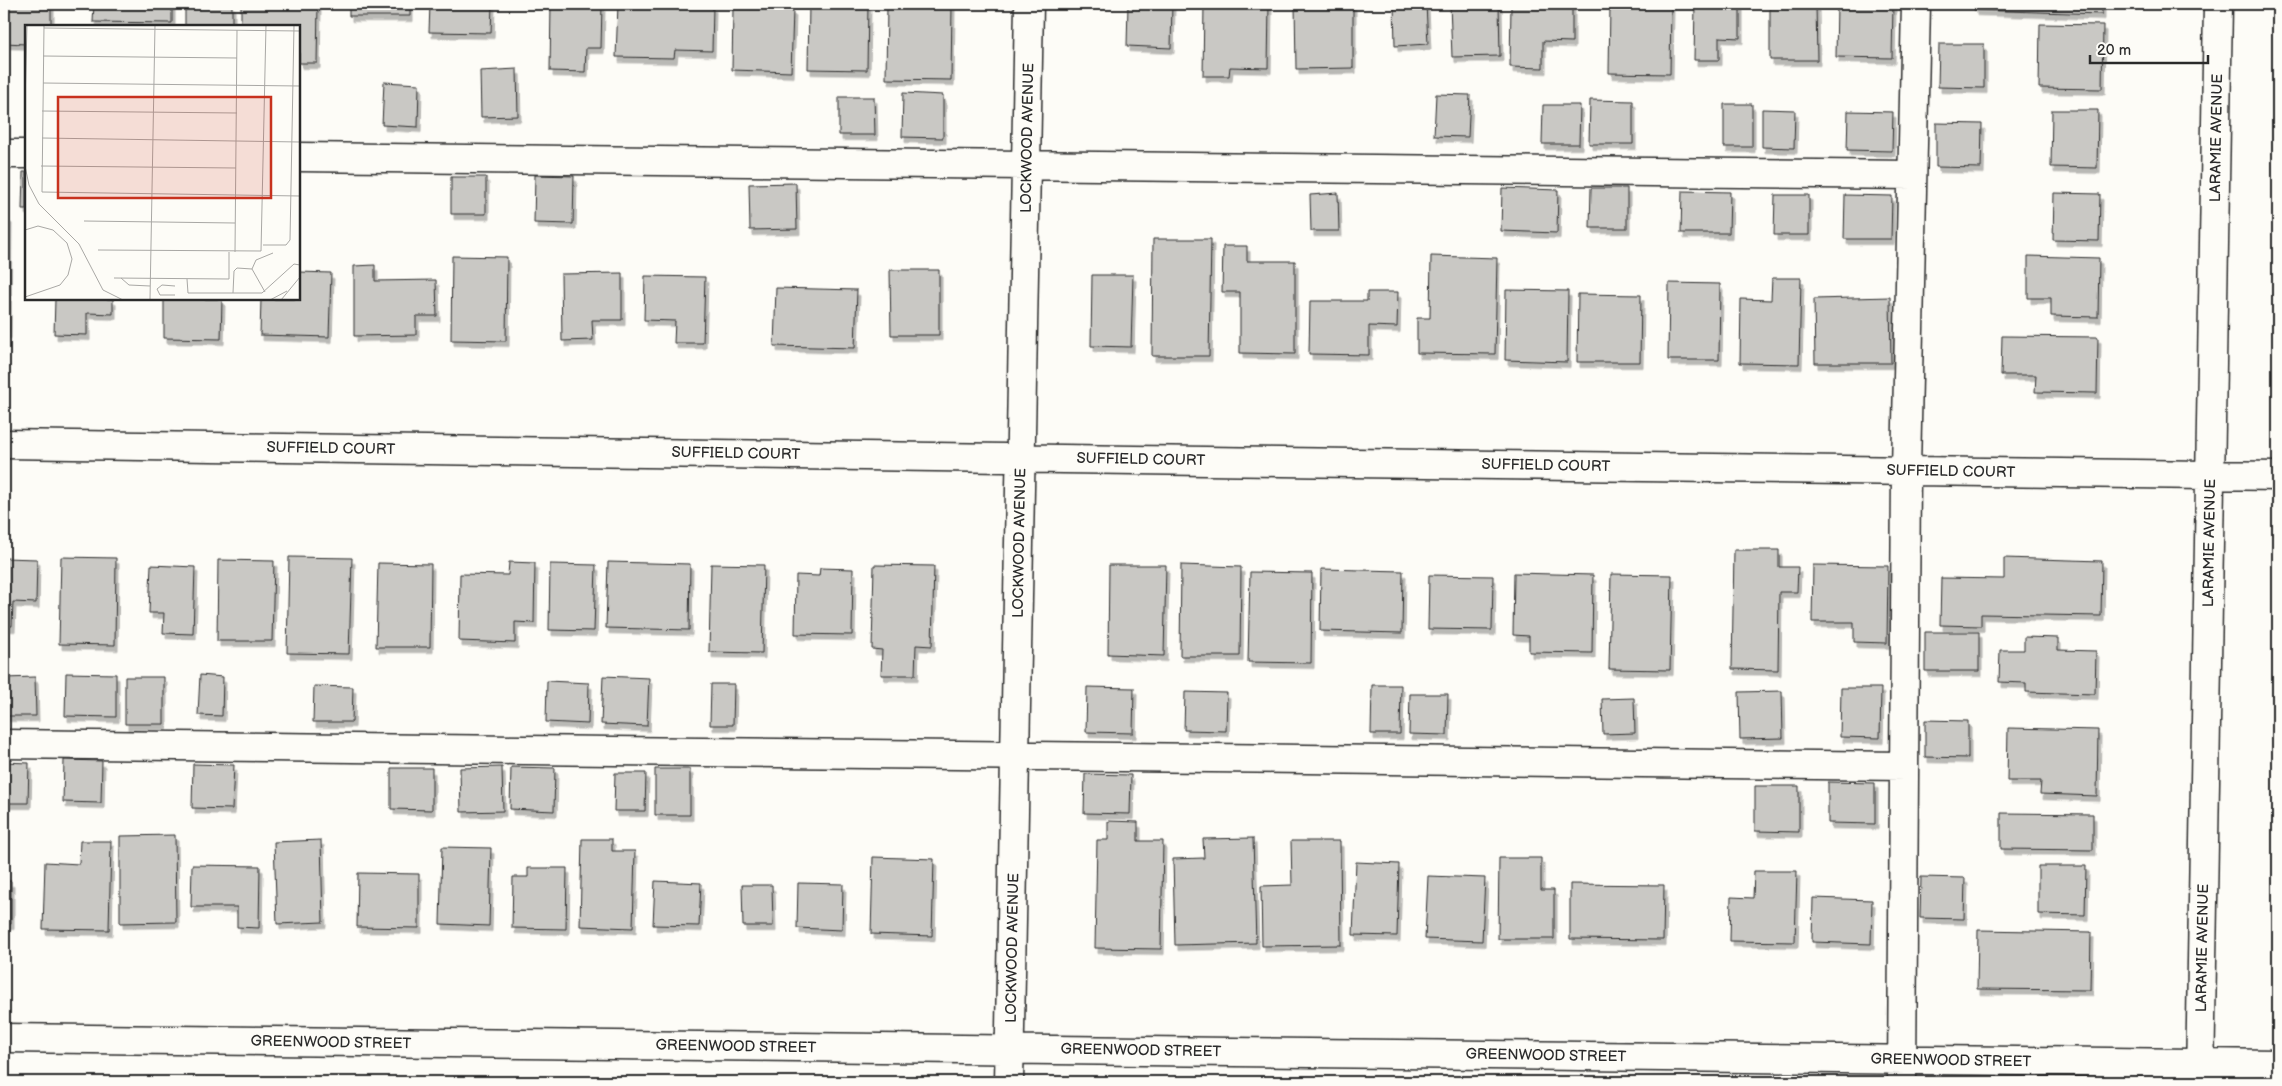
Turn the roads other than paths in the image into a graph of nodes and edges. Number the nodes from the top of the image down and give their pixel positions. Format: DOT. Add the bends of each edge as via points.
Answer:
graph roads {
  1 [pos="1029,4"];
  2 [pos="1916,4"];
  3 [pos="2218,4"];
  4 [pos="4,154"];
  5 [pos="25,154"];
  6 [pos="300,157"];
  7 [pos="1026,165"];
  8 [pos="1912,175"];
  9 [pos="4,444"];
  10 [pos="1021,457"];
  11 [pos="1906,470"];
  12 [pos="2210,475"];
  13 [pos="2278,476"];
  14 [pos="4,744"];
  15 [pos="1015,756"];
  16 [pos="1904,766"];
  17 [pos="4,1038"];
  18 [pos="1010,1049"];
  19 [pos="2278,1064"];
  20 [pos="1902,1071"];
  21 [pos="2200,1073"];
  22 [pos="1009,1082"];
  1 -- 7 [label="street, LOCKWOOD AVENUE"];
  2 -- 8 [label="street"];
  3 -- 12 [label="street, LARAMIE AVENUE"];
  4 -- 5 [label="street"];
  6 -- 7 [label="street"];
  7 -- 8 [label="street"];
  7 -- 10 [label="street, LOCKWOOD AVENUE"];
  8 -- 11 [label="street"];
  9 -- 10 [label="street, SUFFIELD COURT"];
  10 -- 11 [label="street, SUFFIELD COURT"];
  10 -- 15 [label="street, LOCKWOOD AVENUE"];
  11 -- 12 [label="street, SUFFIELD COURT"];
  11 -- 16 [label="street"];
  12 -- 13 [label="street, SUFFIELD COURT"];
  12 -- 21 [label="street, LARAMIE AVENUE"];
  14 -- 15 [label="street"];
  15 -- 16 [label="street"];
  15 -- 18 [label="street, LOCKWOOD AVENUE"];
  16 -- 20 [label="street"];
  17 -- 18 [label="street, GREENWOOD STREET"];
  18 -- 20 [label="street, GREENWOOD STREET"];
  18 -- 22 [label="street, LOCKWOOD AVENUE"];
  19 -- 21 [label="street, GREENWOOD STREET"];
  20 -- 21 [label="street, GREENWOOD STREET"];
}
